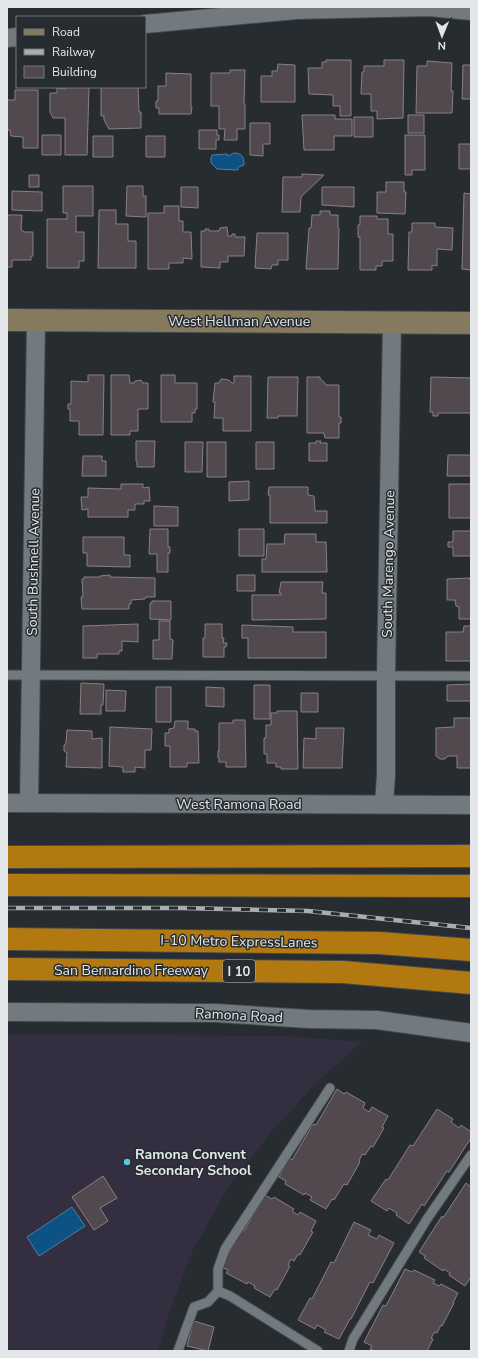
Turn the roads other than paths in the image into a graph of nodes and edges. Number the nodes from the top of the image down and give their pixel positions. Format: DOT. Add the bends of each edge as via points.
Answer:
graph roads {
  1 [pos="429,7"];
  2 [pos="471,11"];
  3 [pos="166,15"];
  4 [pos="146,24"];
  5 [pos="7,320"];
  6 [pos="36,320"];
  7 [pos="392,322"];
  8 [pos="471,323"];
  9 [pos="7,675"];
  10 [pos="31,675"];
  11 [pos="386,676"];
  12 [pos="471,676"];
  13 [pos="7,803"];
  14 [pos="29,803"];
  15 [pos="384,804"];
  16 [pos="471,804"];
  17 [pos="471,856"];
  18 [pos="7,857"];
  19 [pos="7,885"];
  20 [pos="471,886"];
  21 [pos="7,938"];
  22 [pos="471,950"];
  23 [pos="7,969"];
  24 [pos="471,983"];
  25 [pos="7,1012"];
  26 [pos="471,1032"];
  27 [pos="330,1088"];
  28 [pos="471,1155"];
  29 [pos="218,1290"];
  30 [pos="178,1351"];
  31 [pos="318,1351"];
  32 [pos="349,1351"];
  1 -- 2 [label="street"];
  1 -- 3 [label="street"];
  3 -- 4 [label="street"];
  5 -- 6 [label="street, West Hellman Avenue"];
  6 -- 7 [label="street, West Hellman Avenue"];
  6 -- 10 [label="street, South Bushnell Avenue"];
  7 -- 8 [label="street, West Hellman Avenue"];
  7 -- 11 [label="street, South Marengo Avenue"];
  9 -- 10 [label="lane"];
  10 -- 11 [label="lane"];
  10 -- 14 [label="street, South Bushnell Avenue"];
  11 -- 12 [label="lane"];
  11 -- 15 [label="street, South Marengo Avenue"];
  13 -- 14 [label="street, West Ramona Road"];
  14 -- 15 [label="street, West Ramona Road"];
  15 -- 16 [label="street, West Ramona Road"];
  17 -- 18 [label="highway"];
  19 -- 20 [label="highway"];
  21 -- 22 [label="highway, I-10 Metro ExpressLanes" via="379,943"];
  23 -- 24 [label="highway, San Bernardino Freeway / I 10" via="343,972"];
  25 -- 26 [label="street, Ramona Road" via="216,1013 377,1020"];
  27 -- 29 [label="lane" via="225,1249 218,1269"];
  28 -- 32 [label="lane" via="427,1219"];
  29 -- 30 [label="lane" via="208,1302 194,1307"];
  29 -- 31 [label="lane"];
}
